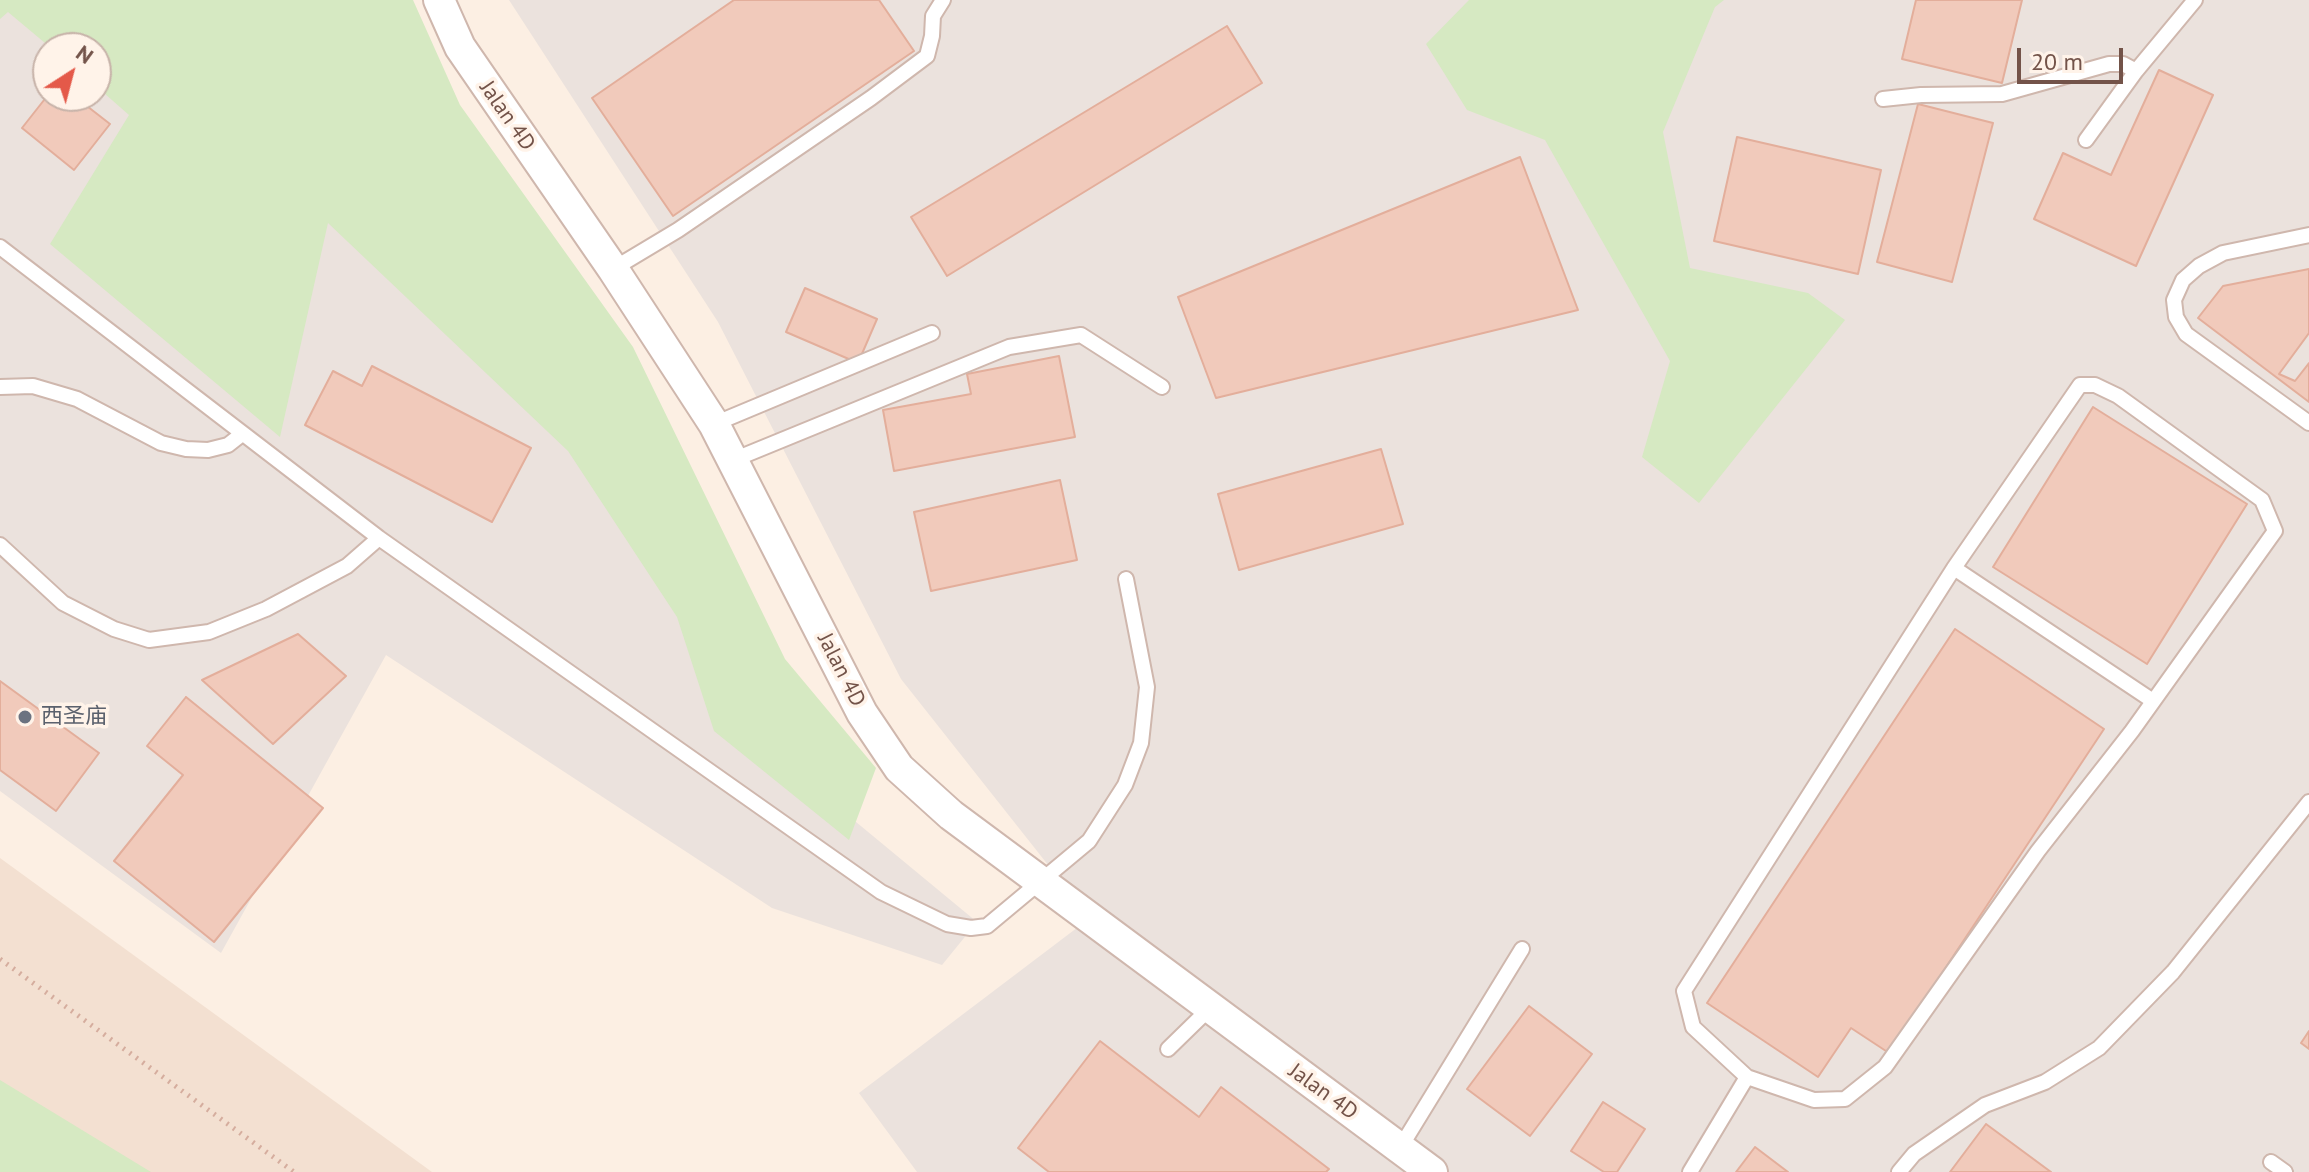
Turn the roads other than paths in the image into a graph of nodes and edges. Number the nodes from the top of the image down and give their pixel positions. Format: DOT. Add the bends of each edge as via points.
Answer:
graph roads {
  1 [pos="439,0"];
  2 [pos="943,0"];
  3 [pos="2195,0"];
  4 [pos="2136,71"];
  5 [pos="1883,99"];
  6 [pos="2086,140"];
  7 [pos="2309,235"];
  8 [pos="0,247"];
  9 [pos="613,269"];
  10 [pos="932,333"];
  11 [pos="0,387"];
  12 [pos="1162,387"];
  13 [pos="2309,423"];
  14 [pos="714,424"];
  15 [pos="242,434"];
  16 [pos="733,460"];
  17 [pos="379,538"];
  18 [pos="0,545"];
  19 [pos="1954,568"];
  20 [pos="1126,579"];
  21 [pos="2153,701"];
  22 [pos="2309,802"];
  23 [pos="1041,882"];
  24 [pos="1522,949"];
  25 [pos="1209,1009"];
  26 [pos="1168,1049"];
  27 [pos="1747,1077"];
  28 [pos="2271,1162"];
  29 [pos="1414,1163"];
  30 [pos="1690,1172"];
  31 [pos="1899,1172"];
  32 [pos="2285,1172"];
  1 -- 9 [label="street, Jalan 4D" via="460,47"];
  2 -- 9 [label="lane" via="933,16 927,56 691,222"];
  3 -- 4 [label="lane"];
  4 -- 5 [label="lane" via="2109,64 2002,94"];
  4 -- 6 [label="lane"];
  7 -- 13 [label="lane" via="2223,253 2183,280 2174,300 2186,334"];
  8 -- 15 [label="lane"];
  9 -- 14 [label="street, Jalan 4D"];
  10 -- 14 [label="lane"];
  11 -- 15 [label="lane" via="33,386 77,399 161,443 186,449 228,445"];
  12 -- 16 [label="lane" via="1081,335 1009,347"];
  14 -- 16 [label="street, Jalan 4D"];
  15 -- 17 [label="lane"];
  16 -- 23 [label="street, Jalan 4D" via="862,713 899,768 951,815"];
  17 -- 18 [label="lane" via="347,566 266,609 209,632 149,640 63,603"];
  17 -- 23 [label="lane" via="881,892 947,924 971,928 987,926"];
  19 -- 21 [label="lane"];
  19 -- 21 [label="lane" via="2080,385 2095,385 2118,396 2262,500 2275,531"];
  19 -- 27 [label="lane" via="1684,991 1693,1027"];
  20 -- 23 [label="lane" via="1147,687 1141,743 1125,785 1089,841"];
  21 -- 27 [label="lane" via="2038,851 1885,1067 1845,1099 1814,1100"];
  22 -- 31 [label="lane" via="2173,972 2099,1048 2045,1082 1985,1105 1914,1154"];
  23 -- 25 [label="street, Jalan 4D"];
  24 -- 29 [label="lane"];
  25 -- 26 [label="lane"];
  25 -- 29 [label="street, Jalan 4D"];
  27 -- 30 [label="lane"];
  28 -- 32 [label="lane"];
}
